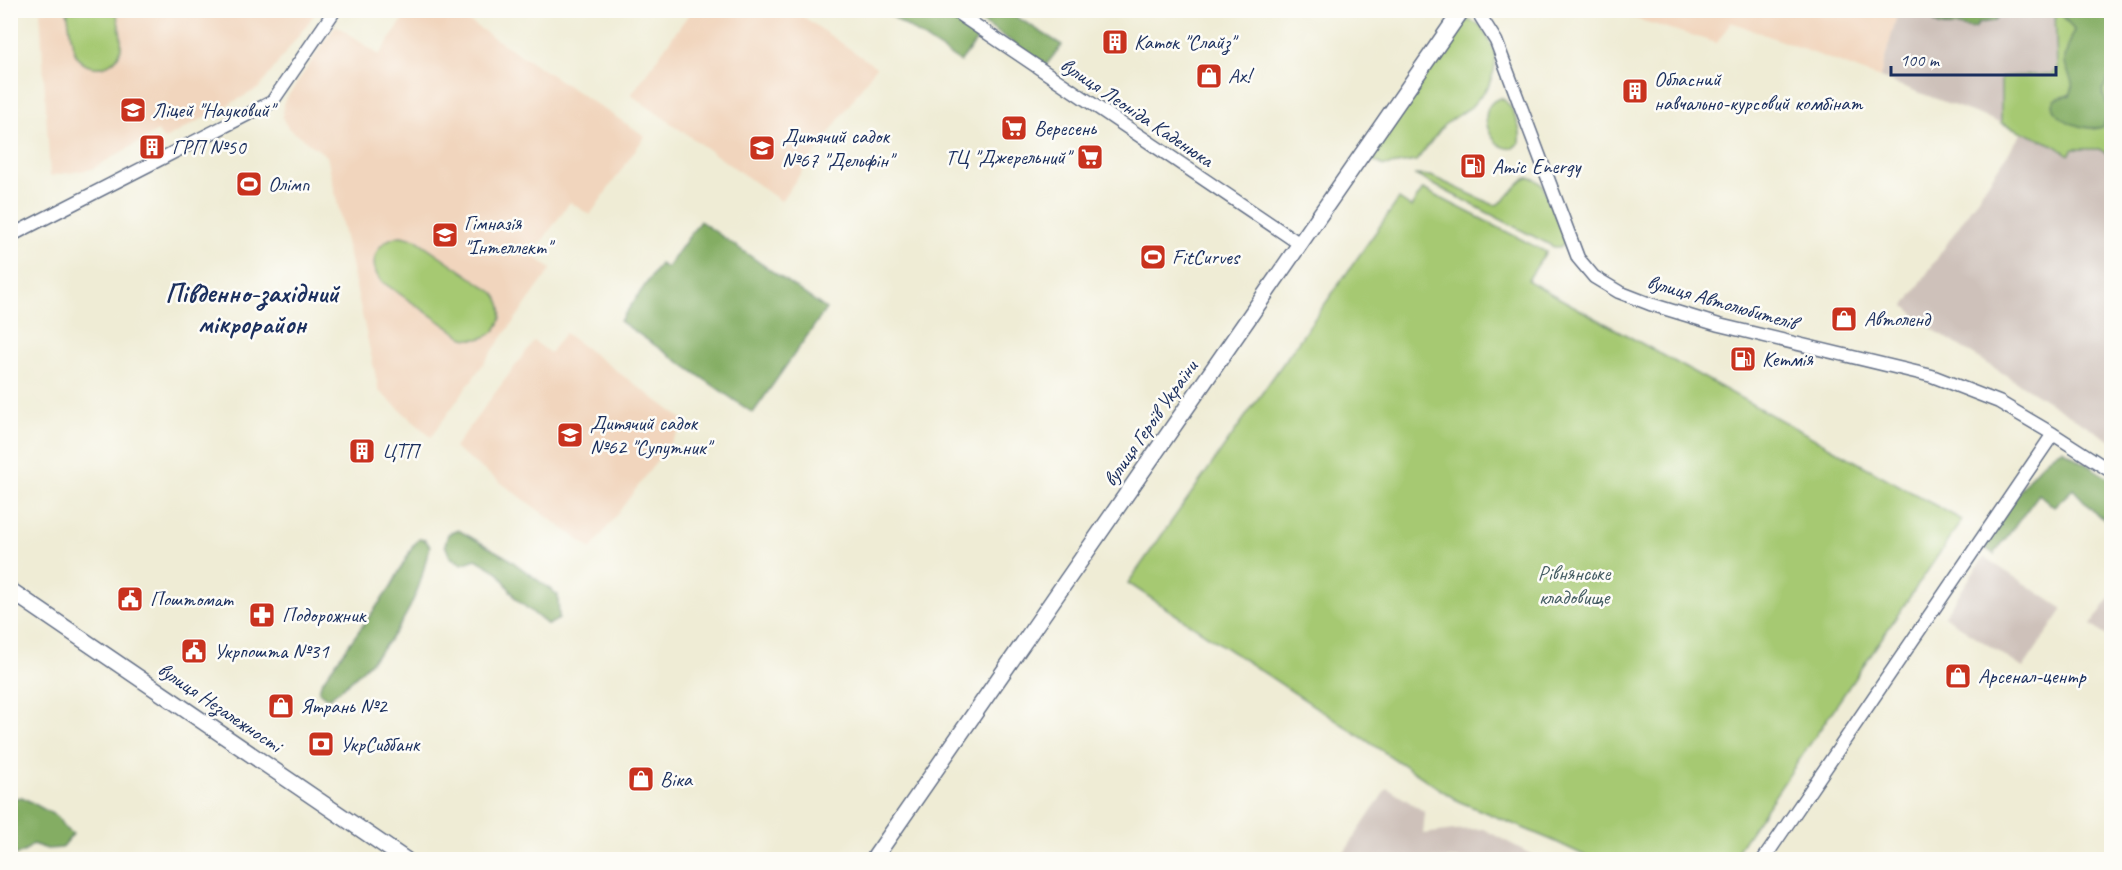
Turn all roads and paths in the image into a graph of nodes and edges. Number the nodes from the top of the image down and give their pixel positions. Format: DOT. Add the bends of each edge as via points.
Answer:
graph roads {
  1 [pos="335,10"];
  2 [pos="953,10"];
  3 [pos="1462,10"];
  4 [pos="1472,10"];
  5 [pos="10,236"];
  6 [pos="1300,244"];
  7 [pos="2054,434"];
  8 [pos="2112,472"];
  9 [pos="10,590"];
  10 [pos="406,860"];
  11 [pos="873,860"];
  12 [pos="1763,860"];
  1 -- 5 [label="street" via="272,102"];
  2 -- 6 [label="street, вулиця Леоніда Каденюка"];
  3 -- 6 [label="main road, вулиця Героїв України"];
  4 -- 7 [label="street, вулиця Автолюбителів" via="1497,41 1578,258 1594,277 1650,304 1719,325 1932,376 2000,402"];
  6 -- 11 [label="main road, вулиця Героїв України"];
  7 -- 8 [label="street, вулиця Автолюбителів"];
  7 -- 12 [label="street"];
  9 -- 10 [label="main road, вулиця Незалежності"];
}
